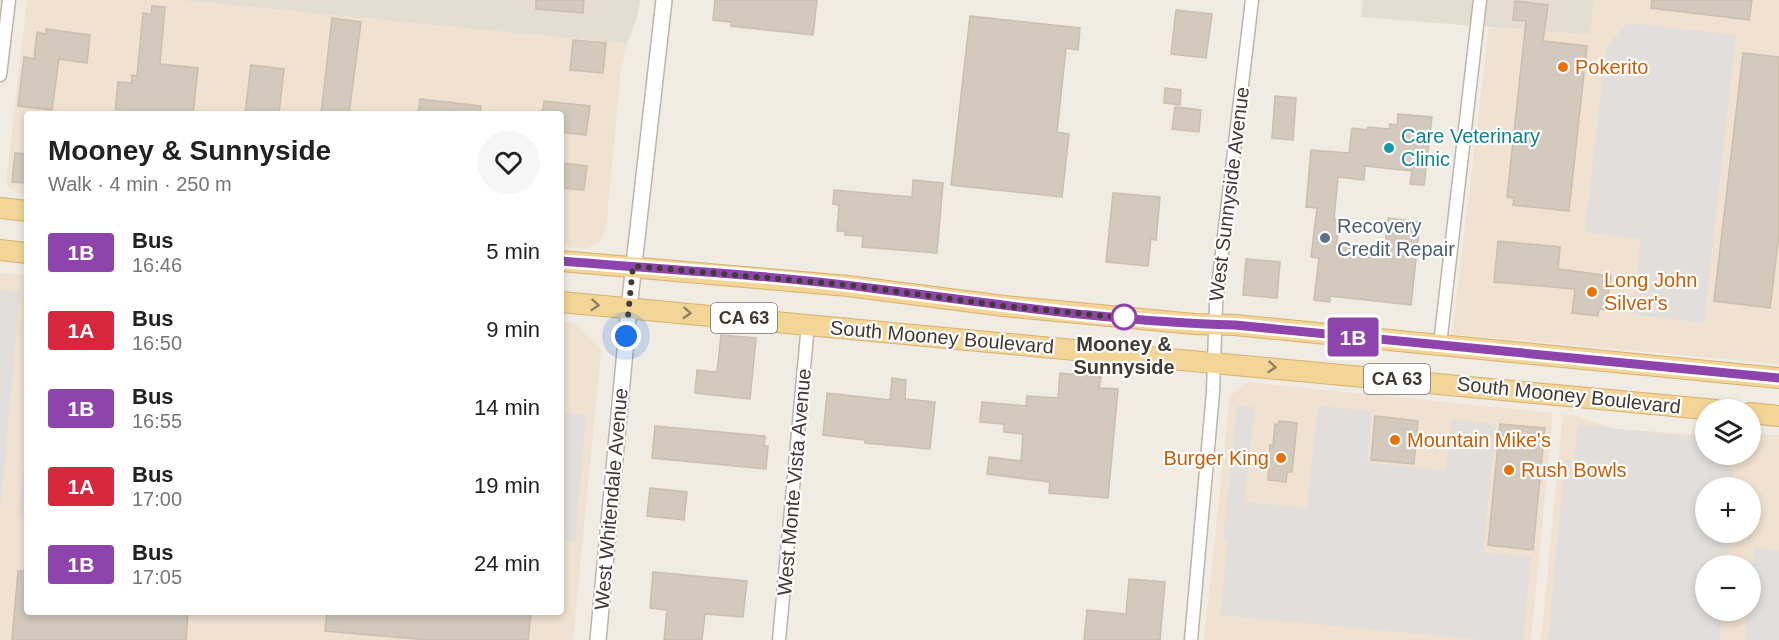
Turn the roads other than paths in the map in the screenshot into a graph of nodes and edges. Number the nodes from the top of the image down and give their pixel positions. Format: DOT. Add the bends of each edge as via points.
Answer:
graph roads {
  1 [pos="9,0"];
  2 [pos="664,0"];
  3 [pos="1252,0"];
  4 [pos="1480,0"];
  5 [pos="0,75"];
  6 [pos="0,208"];
  7 [pos="24,211"];
  8 [pos="0,250"];
  9 [pos="24,253"];
  10 [pos="564,261"];
  11 [pos="633,266"];
  12 [pos="564,302"];
  13 [pos="629,308"];
  14 [pos="808,324"];
  15 [pos="1215,325"];
  16 [pos="1440,344"];
  17 [pos="1214,362"];
  18 [pos="1779,378"];
  19 [pos="1695,408"];
  20 [pos="1761,414"];
  21 [pos="1779,416"];
  22 [pos="598,640"];
  23 [pos="779,640"];
  24 [pos="1191,640"];
  1 -- 5 [label="street"];
  2 -- 11 [label="street, West Whitendale Avenue"];
  3 -- 15 [label="street, West Sunnyside Avenue"];
  4 -- 16 [label="street"];
  6 -- 7 [label="main road"];
  8 -- 9 [label="main road"];
  10 -- 11 [label="main road, South Mooney Boulevard / CA 63"];
  11 -- 13 [label="street, West Whitendale Avenue"];
  11 -- 15 [label="main road, South Mooney Boulevard / CA 63"];
  12 -- 13 [label="main road, South Mooney Boulevard / CA 63, one-way"];
  13 -- 14 [label="main road, South Mooney Boulevard / CA 63, one-way"];
  13 -- 22 [label="street, West Whitendale Avenue"];
  14 -- 17 [label="main road, South Mooney Boulevard / CA 63"];
  14 -- 23 [label="street, West Monte Vista Avenue"];
  15 -- 16 [label="main road, South Mooney Boulevard / CA 63"];
  15 -- 17 [label="street, West Sunnyside Avenue"];
  16 -- 18 [label="main road, South Mooney Boulevard / CA 63"];
  17 -- 19 [label="main road, South Mooney Boulevard / CA 63, one-way"];
  17 -- 24 [label="street, West Sunnyside Avenue"];
  20 -- 21 [label="main road"];
}
